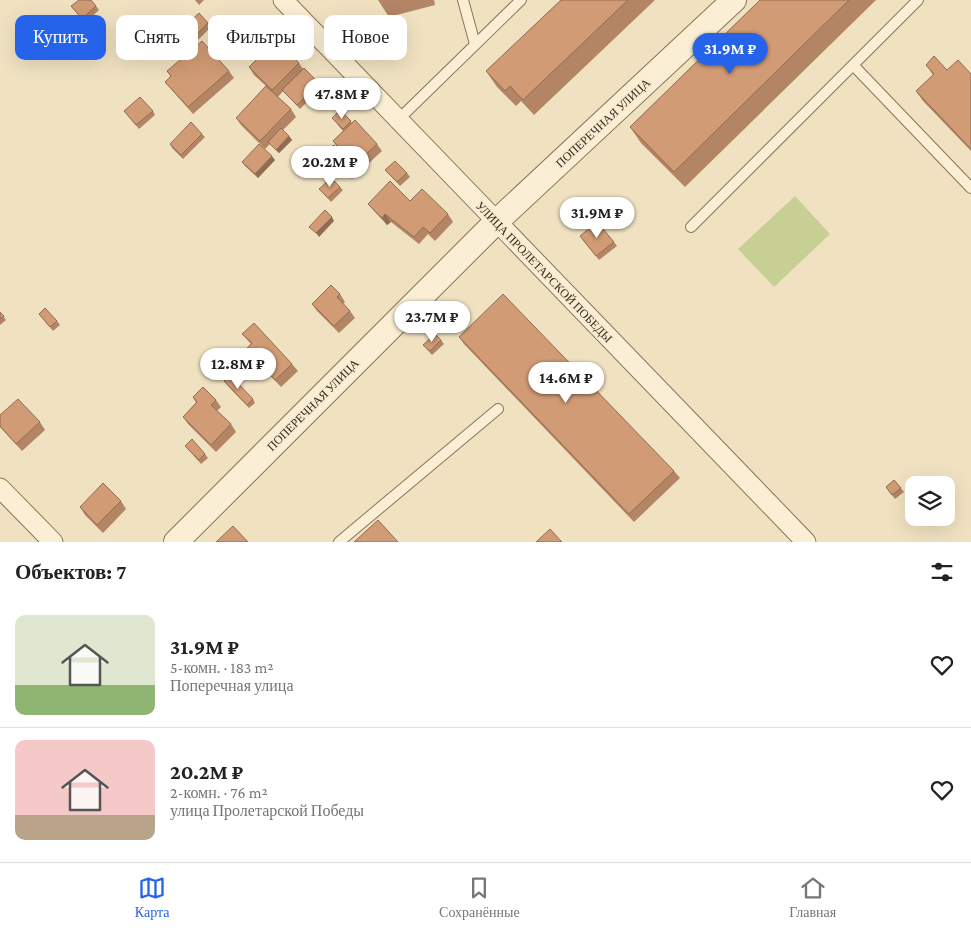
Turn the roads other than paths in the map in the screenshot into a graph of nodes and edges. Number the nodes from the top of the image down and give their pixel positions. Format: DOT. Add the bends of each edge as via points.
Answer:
graph roads {
  1 [pos="283,0"];
  2 [pos="463,0"];
  3 [pos="521,0"];
  4 [pos="734,0"];
  5 [pos="918,0"];
  6 [pos="475,44"];
  7 [pos="853,65"];
  8 [pos="398,120"];
  9 [pos="971,188"];
  10 [pos="496,222"];
  11 [pos="691,227"];
  12 [pos="498,409"];
  13 [pos="0,488"];
  14 [pos="53,542"];
  15 [pos="176,542"];
  16 [pos="338,542"];
  17 [pos="806,542"];
  1 -- 8 [label="street, УЛИЦА ПРОЛЕТАРСКОЙ ПОБЕДЫ"];
  2 -- 6 [label="lane"];
  3 -- 6 [label="lane"];
  4 -- 10 [label="street, ПОПЕРЕЧНАЯ УЛИЦА"];
  5 -- 7 [label="lane"];
  6 -- 8 [label="lane"];
  7 -- 9 [label="lane"];
  7 -- 11 [label="lane"];
  8 -- 10 [label="street, УЛИЦА ПРОЛЕТАРСКОЙ ПОБЕДЫ"];
  10 -- 15 [label="street, ПОПЕРЕЧНАЯ УЛИЦА"];
  10 -- 17 [label="street, УЛИЦА ПРОЛЕТАРСКОЙ ПОБЕДЫ"];
  12 -- 16 [label="lane"];
  13 -- 14 [label="street"];
}
